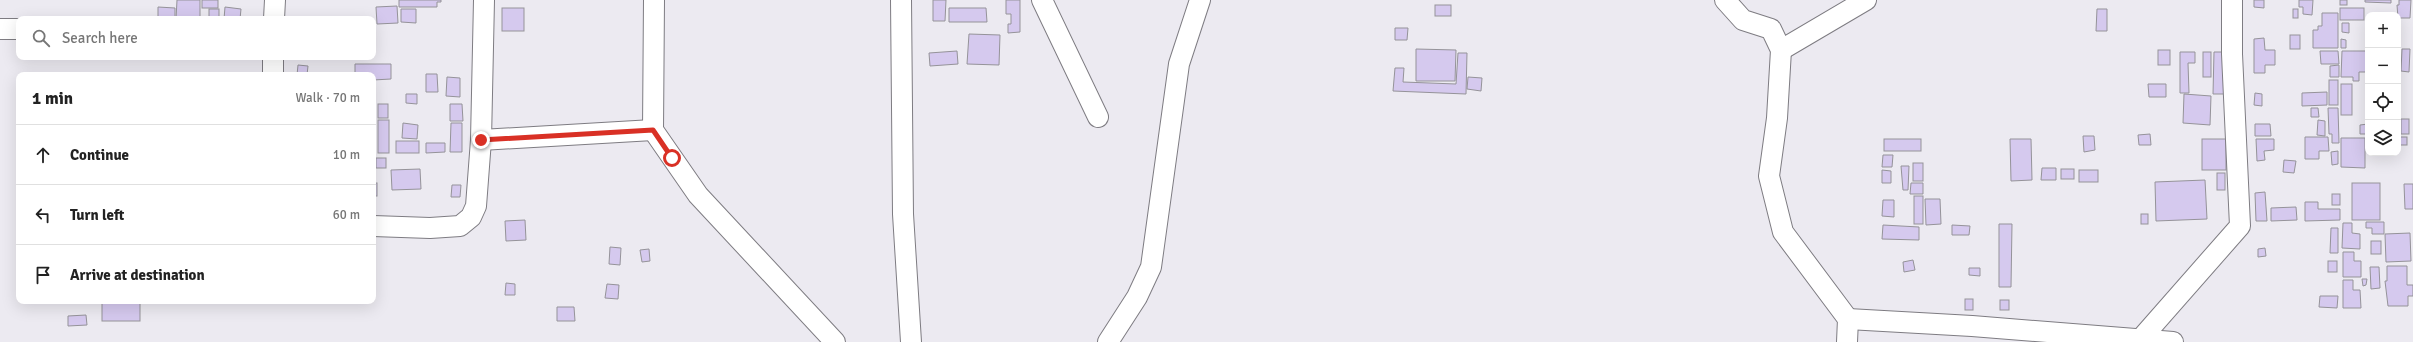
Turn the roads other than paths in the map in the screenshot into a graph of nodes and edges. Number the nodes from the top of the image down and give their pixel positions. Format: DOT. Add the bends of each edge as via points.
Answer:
graph roads {
  1 [pos="275,0"];
  2 [pos="484,0"];
  3 [pos="654,0"];
  4 [pos="901,0"];
  5 [pos="1042,0"];
  6 [pos="1200,0"];
  7 [pos="1725,0"];
  8 [pos="1866,0"];
  9 [pos="2232,0"];
  10 [pos="274,16"];
  11 [pos="0,28"];
  12 [pos="16,29"];
  13 [pos="1781,50"];
  14 [pos="273,60"];
  15 [pos="273,72"];
  16 [pos="1098,117"];
  17 [pos="653,130"];
  18 [pos="481,140"];
  19 [pos="376,226"];
  20 [pos="1848,320"];
  21 [pos="2139,341"];
  22 [pos="835,342"];
  23 [pos="911,342"];
  24 [pos="1108,342"];
  25 [pos="1847,342"];
  26 [pos="2173,342"];
  1 -- 10 [label="street"];
  2 -- 18 [label="street"];
  3 -- 17 [label="street"];
  4 -- 23 [label="street" via="903,214"];
  5 -- 16 [label="street"];
  6 -- 24 [label="street" via="1179,64 1150,267 1137,297"];
  7 -- 13 [label="street" via="1744,20 1771,29"];
  8 -- 13 [label="street"];
  9 -- 21 [label="street" via="2240,226"];
  11 -- 12 [label="street"];
  13 -- 20 [label="street" via="1777,118 1769,176 1783,232"];
  14 -- 15 [label="street"];
  17 -- 18 [label="street"];
  17 -- 22 [label="street" via="698,195"];
  18 -- 19 [label="street" via="476,206 471,217 460,226"];
  20 -- 21 [label="street" via="1972,326"];
  20 -- 25 [label="street"];
  21 -- 26 [label="street"];
}
